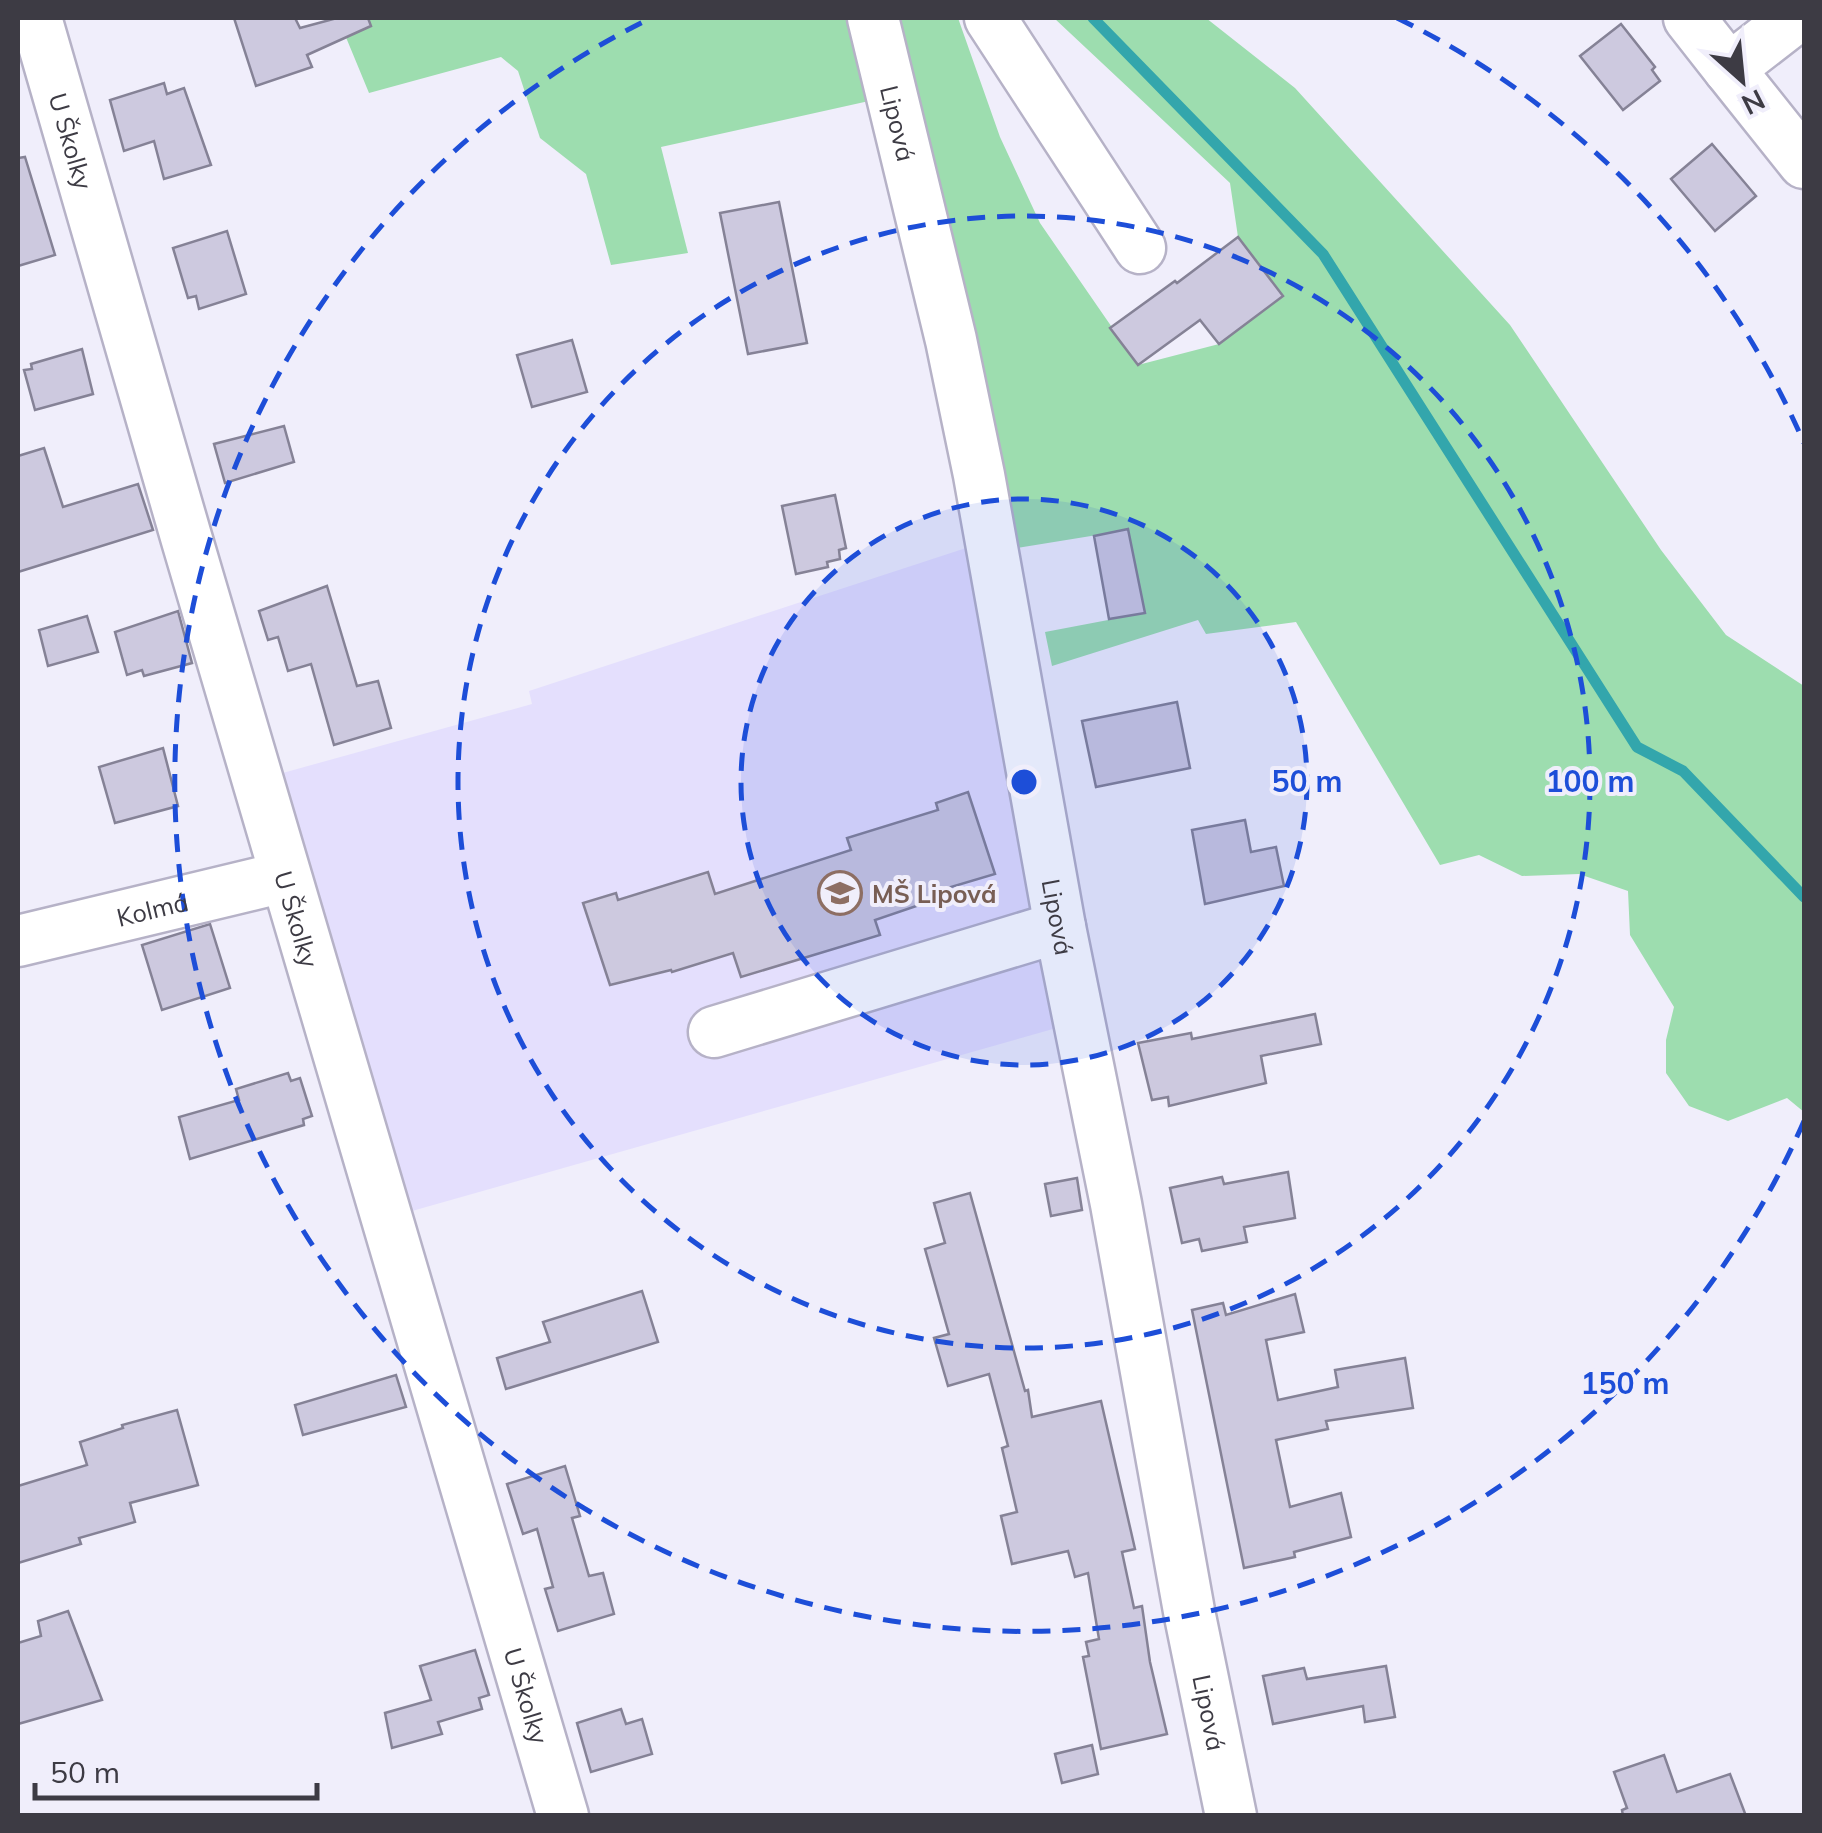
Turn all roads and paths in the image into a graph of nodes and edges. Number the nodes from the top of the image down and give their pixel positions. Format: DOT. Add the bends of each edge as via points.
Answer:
graph roads {
  1 [pos="36,18"];
  2 [pos="873,18"];
  3 [pos="990,18"];
  4 [pos="1689,18"];
  5 [pos="1795,18"];
  6 [pos="1729,68"];
  7 [pos="1804,163"];
  8 [pos="1140,248"];
  9 [pos="284,877"];
  10 [pos="1060,927"];
  11 [pos="18,940"];
  12 [pos="714,1032"];
  13 [pos="563,1816"];
  14 [pos="1230,1816"];
  1 -- 9 [label="street, U Školky"];
  2 -- 10 [label="street, Lipová" via="967,417"];
  3 -- 8 [label="street"];
  4 -- 6 [label="street"];
  5 -- 6 [label="street"];
  6 -- 7 [label="street"];
  9 -- 11 [label="street, Kolmá"];
  9 -- 13 [label="street, U Školky"];
  10 -- 12 [label="street"];
  10 -- 14 [label="street, Lipová"];
}
